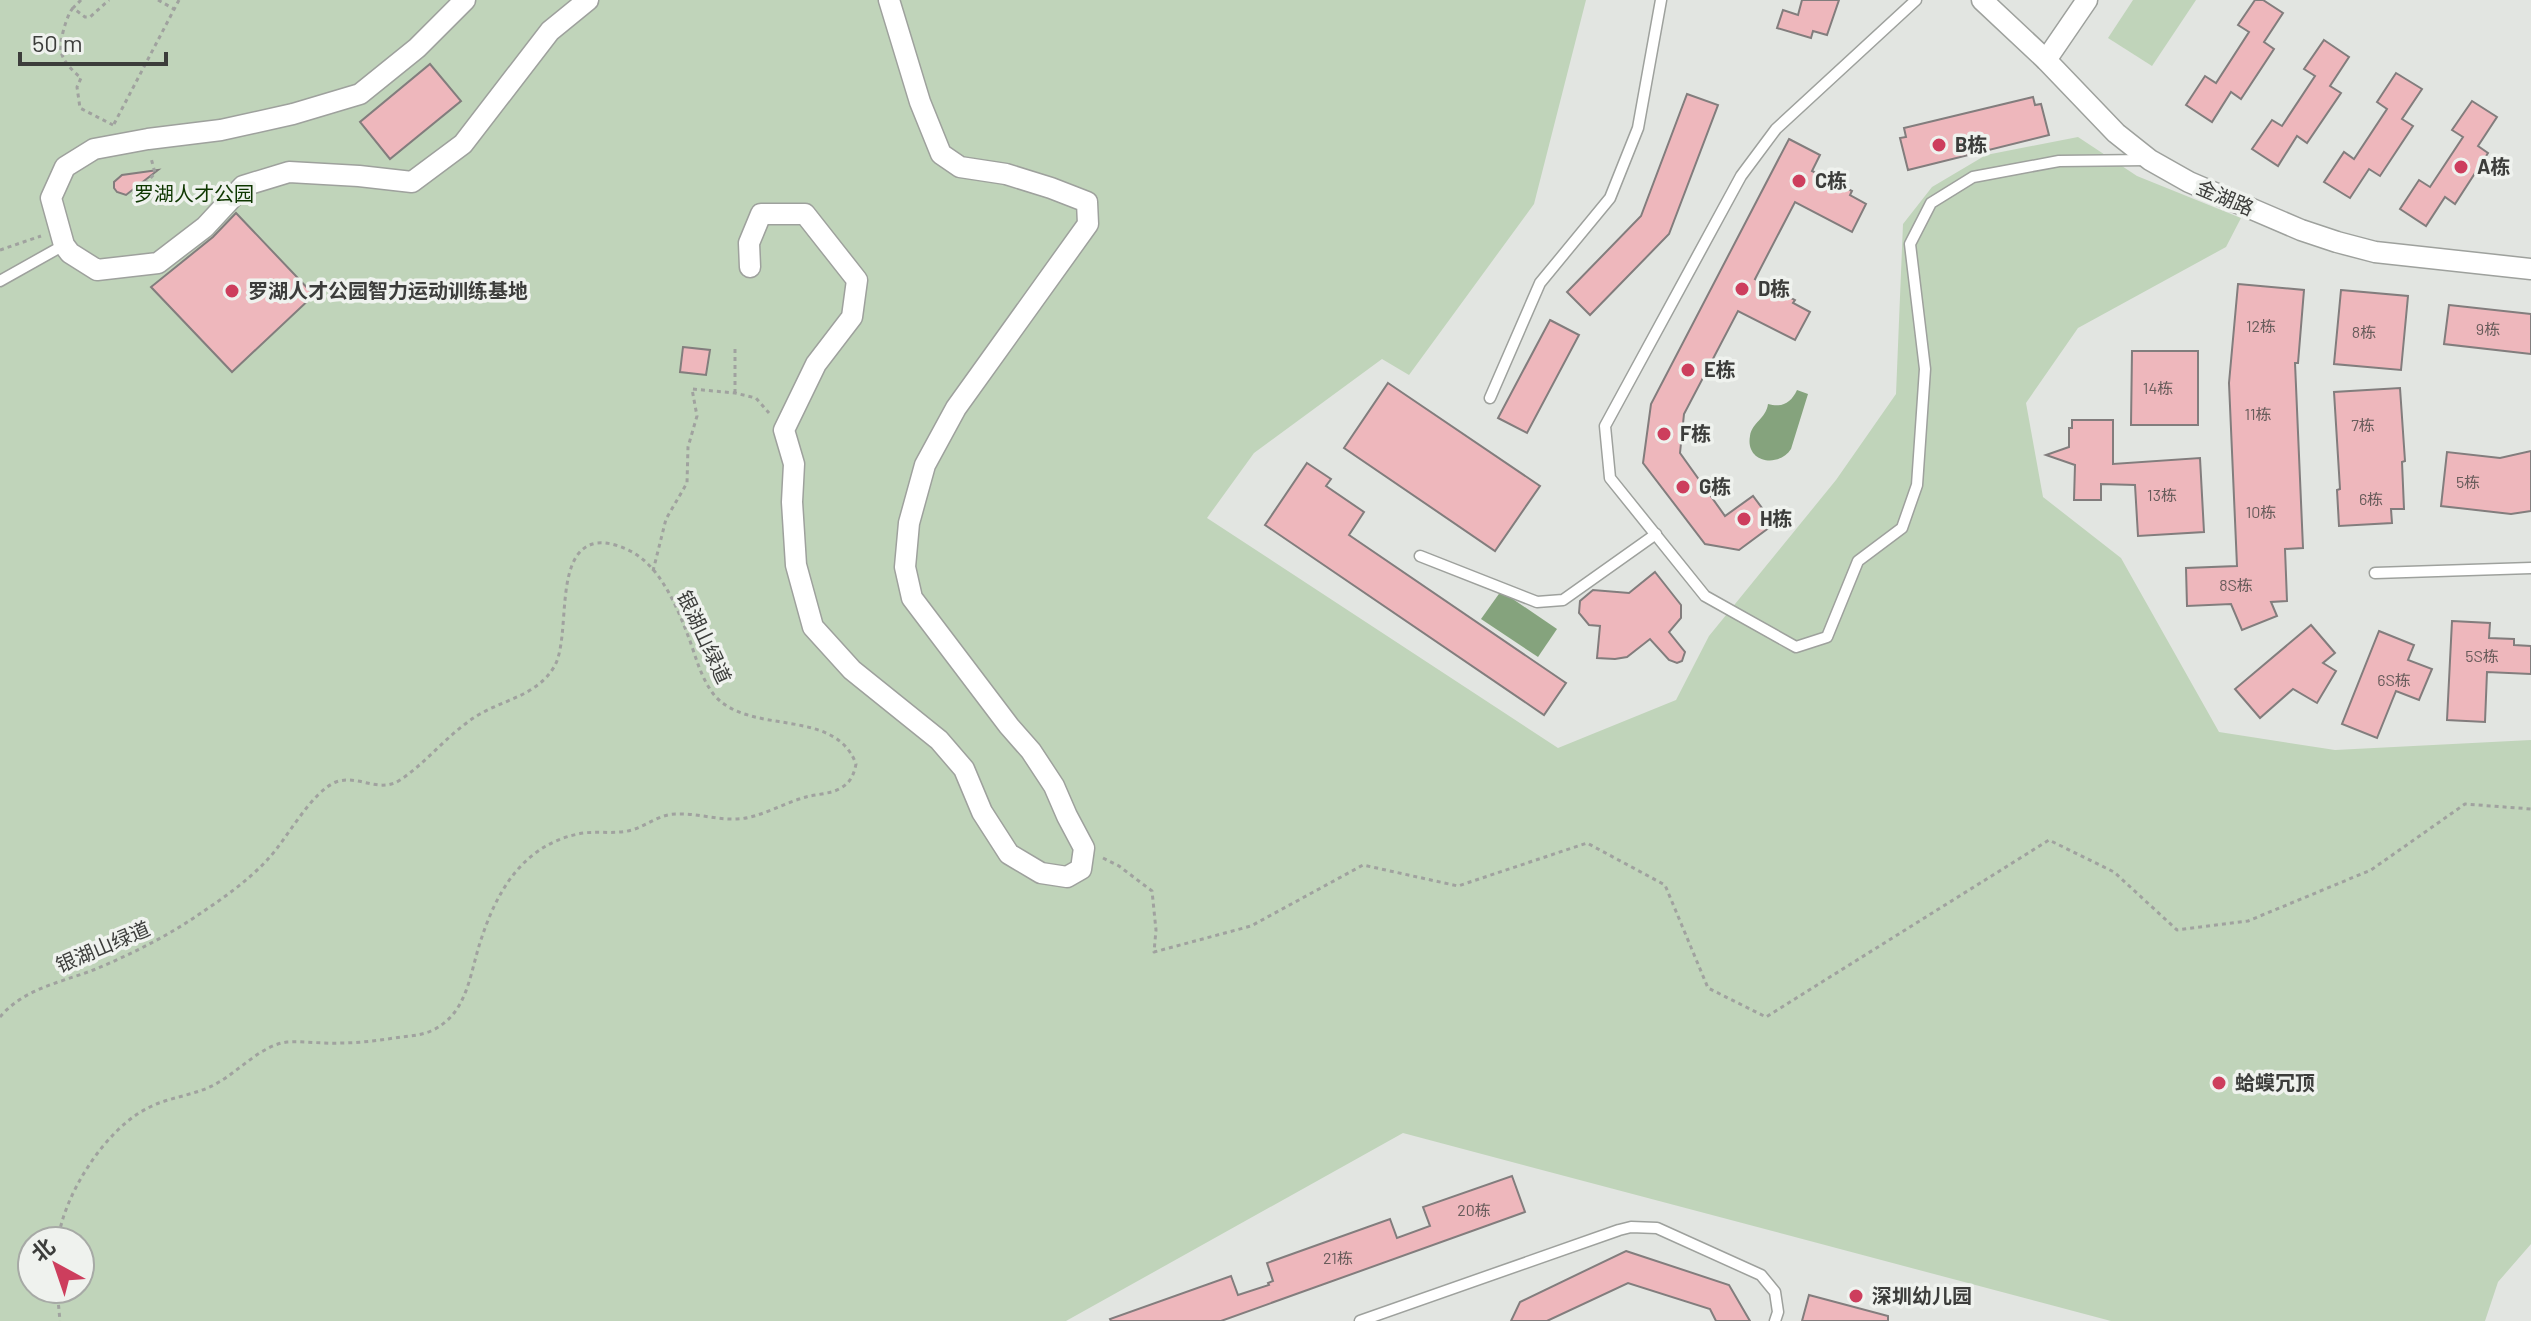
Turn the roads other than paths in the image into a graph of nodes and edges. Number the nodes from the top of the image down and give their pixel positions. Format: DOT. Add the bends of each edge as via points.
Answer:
graph roads {
  1 [pos="465,0"];
  2 [pos="588,0"];
  3 [pos="889,0"];
  4 [pos="1661,0"];
  5 [pos="1916,0"];
  6 [pos="1982,0"];
  7 [pos="2087,0"];
  8 [pos="2046,60"];
  9 [pos="2150,160"];
  10 [pos="62,237"];
  11 [pos="750,267"];
  12 [pos="2531,269"];
  13 [pos="0,281"];
  14 [pos="1490,398"];
  15 [pos="1656,534"];
  16 [pos="1420,556"];
  17 [pos="2531,568"];
  18 [pos="2375,573"];
  19 [pos="1360,1321"];
  20 [pos="1775,1321"];
  1 -- 10 [label="street" via="360,94 221,130 94,149 65,167 51,198"];
  2 -- 10 [label="street" via="550,31 463,144 412,182 289,172 243,186 205,227 158,263 97,270 70,253"];
  3 -- 11 [label="street" via="941,154 960,167 1006,174 1087,202 1088,224 956,408 925,465 909,523 905,567 912,598 1054,786 1084,848 1081,869 1067,877 1041,873 1009,854 982,812 964,769 939,740 852,670 813,627 796,565 794,464 784,430 816,364 852,317 857,280 805,214 761,214 749,243"];
  4 -- 14 [label="lane" via="1638,128 1610,198 1540,283"];
  5 -- 15 [label="lane" via="1776,129 1741,176 1605,426 1610,478"];
  6 -- 8 [label="street, 金湖路"];
  7 -- 8 [label="street"];
  8 -- 9 [label="street, 金湖路" via="2116,133"];
  9 -- 12 [label="street, 金湖路" via="2189,182 2337,242 2375,252"];
  9 -- 15 [label="lane" via="2059,161 1973,177 1931,203 1910,244 1925,369 1917,485 1902,528 1858,561 1827,637 1796,647 1705,596"];
  10 -- 13 [label="lane"];
  15 -- 16 [label="lane" via="1563,600 1537,602"];
  17 -- 18 [label="lane"];
  19 -- 20 [label="lane" via="1619,1230 1644,1227 1657,1228 1761,1275 1775,1292"];
}
